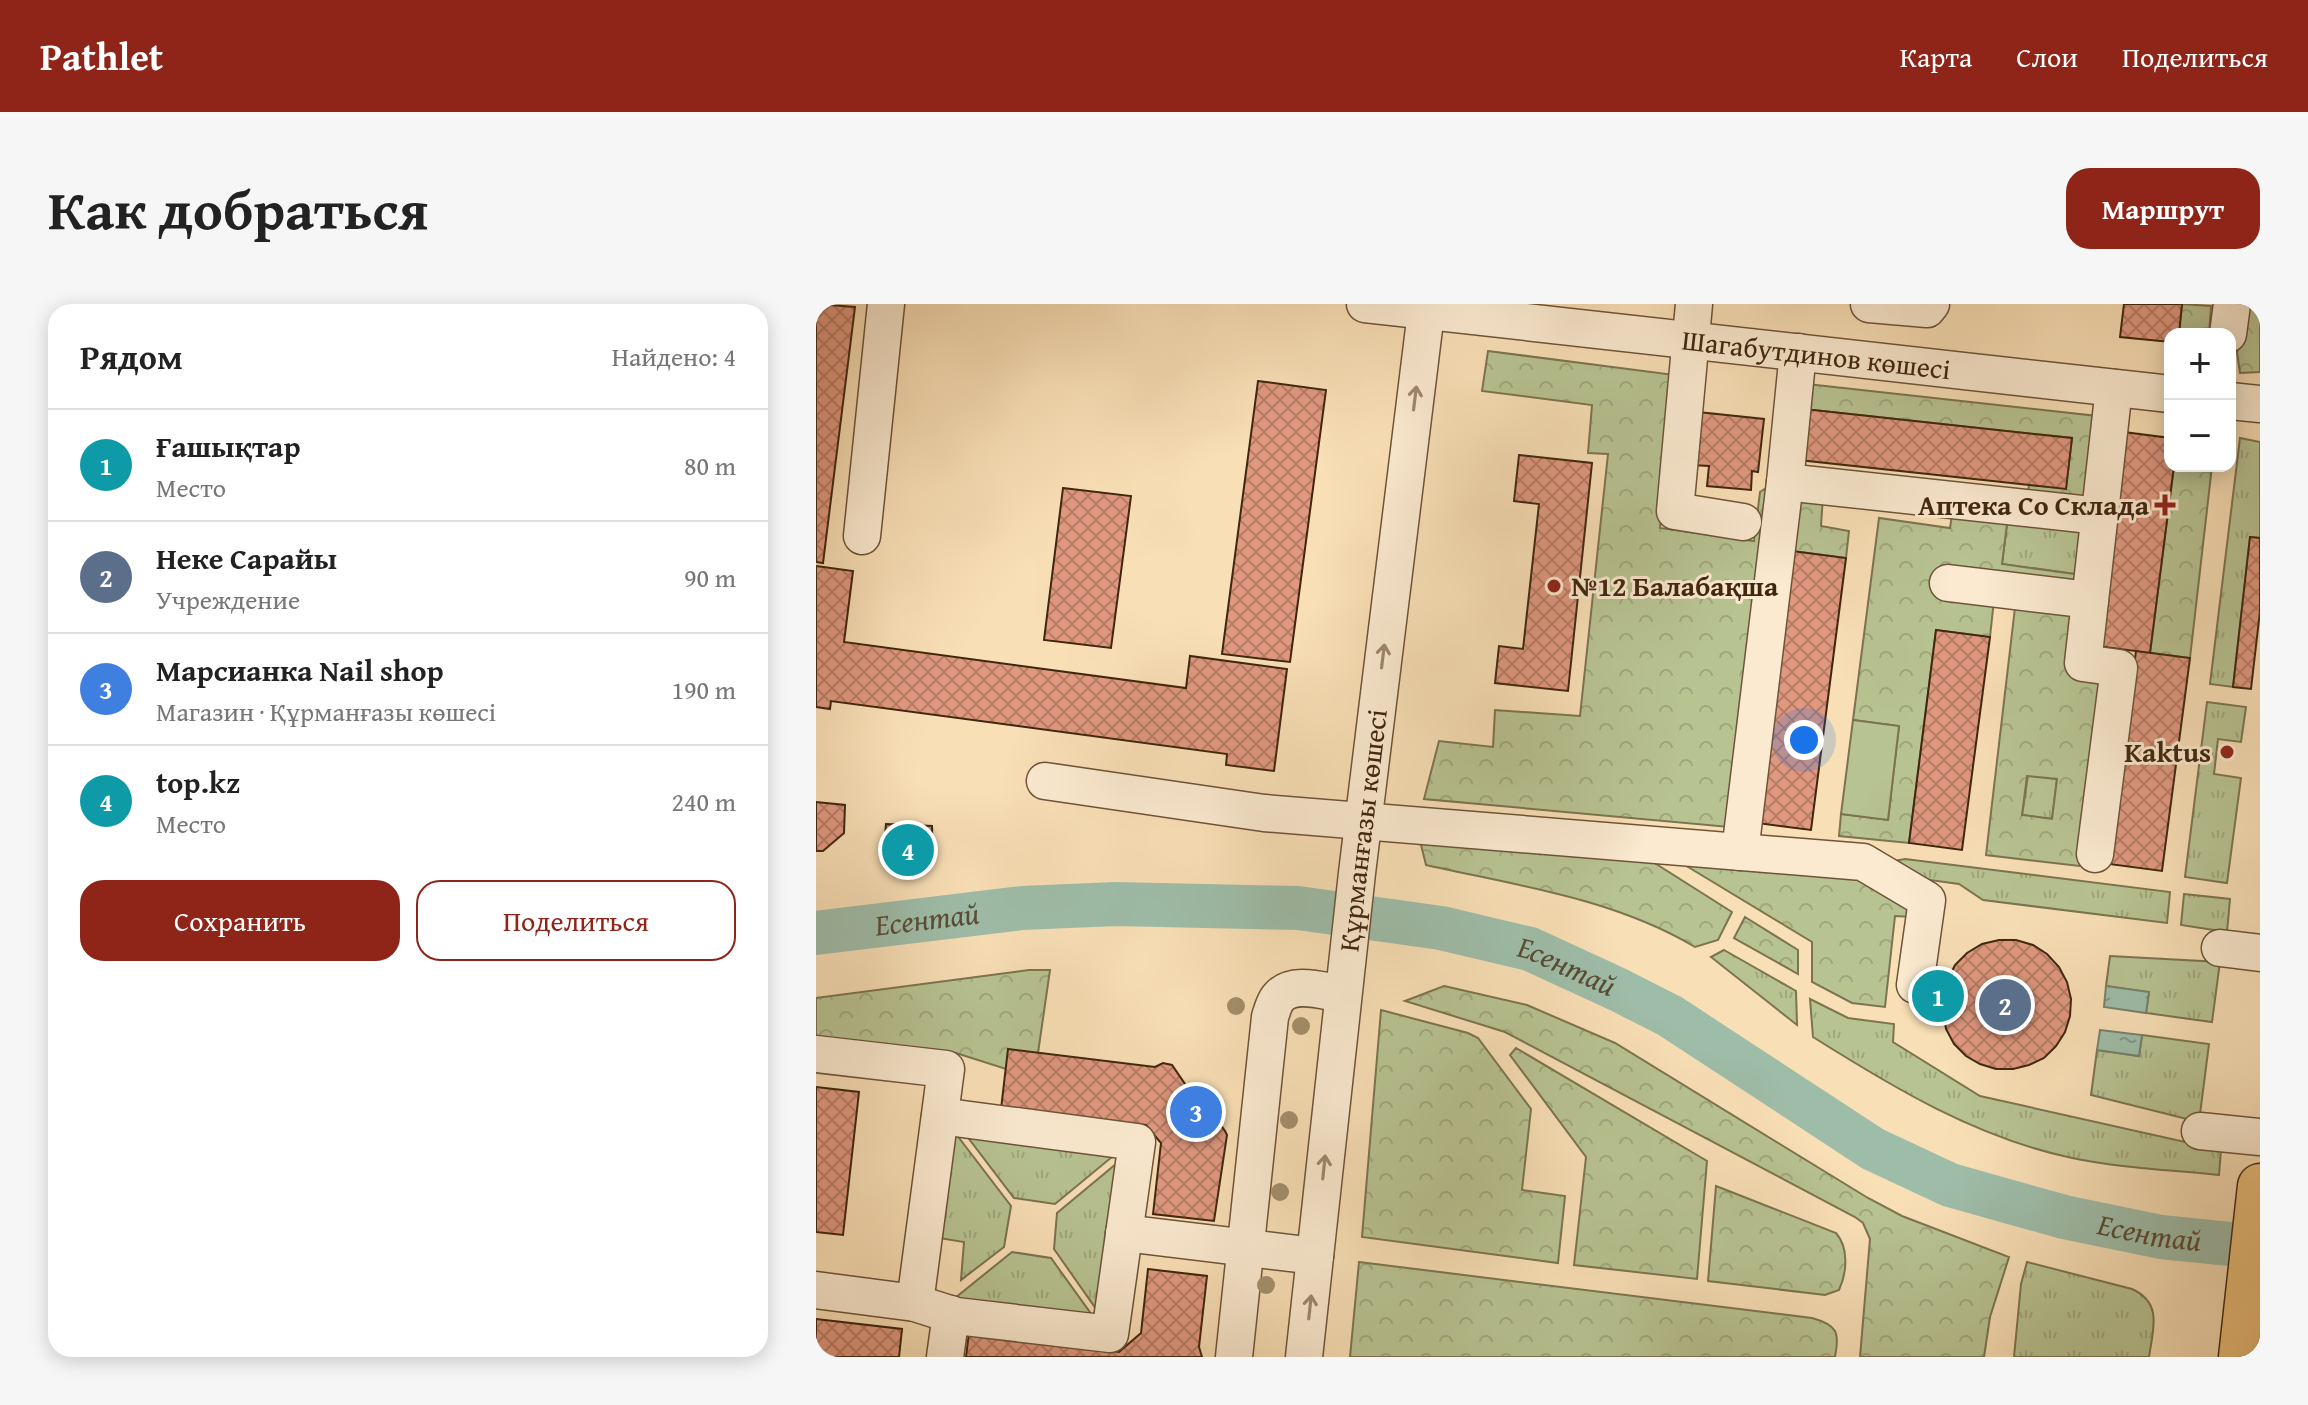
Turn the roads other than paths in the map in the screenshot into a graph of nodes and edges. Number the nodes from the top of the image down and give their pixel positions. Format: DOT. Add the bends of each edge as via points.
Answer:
graph roads {
  1 [pos="886,304"];
  2 [pos="1365,304"];
  3 [pos="1694,304"];
  4 [pos="1869,304"];
  5 [pos="1931,304"];
  6 [pos="2232,304"];
  7 [pos="1426,307"];
  8 [pos="2229,328"];
  9 [pos="1691,340"];
  10 [pos="1798,352"];
  11 [pos="2114,388"];
  12 [pos="2164,393"];
  13 [pos="2236,402"];
  14 [pos="2260,404"];
  15 [pos="1785,482"];
  16 [pos="2100,516"];
  17 [pos="1743,522"];
  18 [pos="862,536"];
  19 [pos="1948,583"];
  20 [pos="2090,600"];
  21 [pos="1045,781"];
  22 [pos="1363,821"];
  23 [pos="1740,852"];
  24 [pos="2095,854"];
  25 [pos="2220,948"];
  26 [pos="2260,953"];
  27 [pos="1915,985"];
  28 [pos="1343,994"];
  29 [pos="816,1054"];
  30 [pos="940,1116"];
  31 [pos="2200,1131"];
  32 [pos="2260,1137"];
  33 [pos="2260,1186"];
  34 [pos="2259,1193"];
  35 [pos="1124,1233"];
  36 [pos="1246,1248"];
  37 [pos="1315,1256"];
  38 [pos="816,1290"];
  39 [pos="915,1303"];
  40 [pos="951,1314"];
  41 [pos="945,1357"];
  42 [pos="1234,1357"];
  43 [pos="1304,1357"];
  44 [pos="2241,1357"];
  1 -- 18 [label="street"];
  2 -- 7 [label="street, Шагабутдинов көшесі"];
  3 -- 9 [label="street"];
  4 -- 5 [label="street" via="1927,309"];
  6 -- 8 [label="street"];
  7 -- 9 [label="street, Шагабутдинов көшесі"];
  22 -- 7 [label="street, Құрманғазы көшесі, one-way"];
  9 -- 10 [label="street, Шагабутдинов көшесі"];
  9 -- 17 [label="street" via="1675,511"];
  10 -- 11 [label="street, Шагабутдинов көшесі"];
  10 -- 15 [label="street"];
  11 -- 12 [label="street, Шагабутдинов көшесі"];
  11 -- 16 [label="street"];
  13 -- 14 [label="street"];
  15 -- 16 [label="street"];
  15 -- 23 [label="street"];
  16 -- 20 [label="street"];
  19 -- 20 [label="street"];
  20 -- 24 [label="street" via="2083,663 2119,668"];
  21 -- 22 [label="street" via="1264,813"];
  22 -- 23 [label="street"];
  22 -- 28 [label="street, Құрманғазы көшесі"];
  23 -- 27 [label="street" via="1863,862 1927,900"];
  25 -- 26 [label="street"];
  28 -- 36 [label="street" via="1288,990 1277,999 1270,1017"];
  37 -- 28 [label="street, Құрманғазы көшесі, one-way"];
  29 -- 30 [label="street" via="946,1069"];
  30 -- 35 [label="street" via="1137,1142"];
  30 -- 39 [label="street"];
  31 -- 32 [label="street"];
  33 -- 34 [label="main road"];
  34 -- 44 [label="main road"];
  35 -- 36 [label="street"];
  35 -- 40 [label="street" via="1110,1334"];
  36 -- 37 [label="street"];
  36 -- 42 [label="street"];
  43 -- 37 [label="street, Құрманғазы көшесі, one-way"];
  38 -- 39 [label="street"];
  39 -- 40 [label="street"];
  40 -- 41 [label="street"];
}
